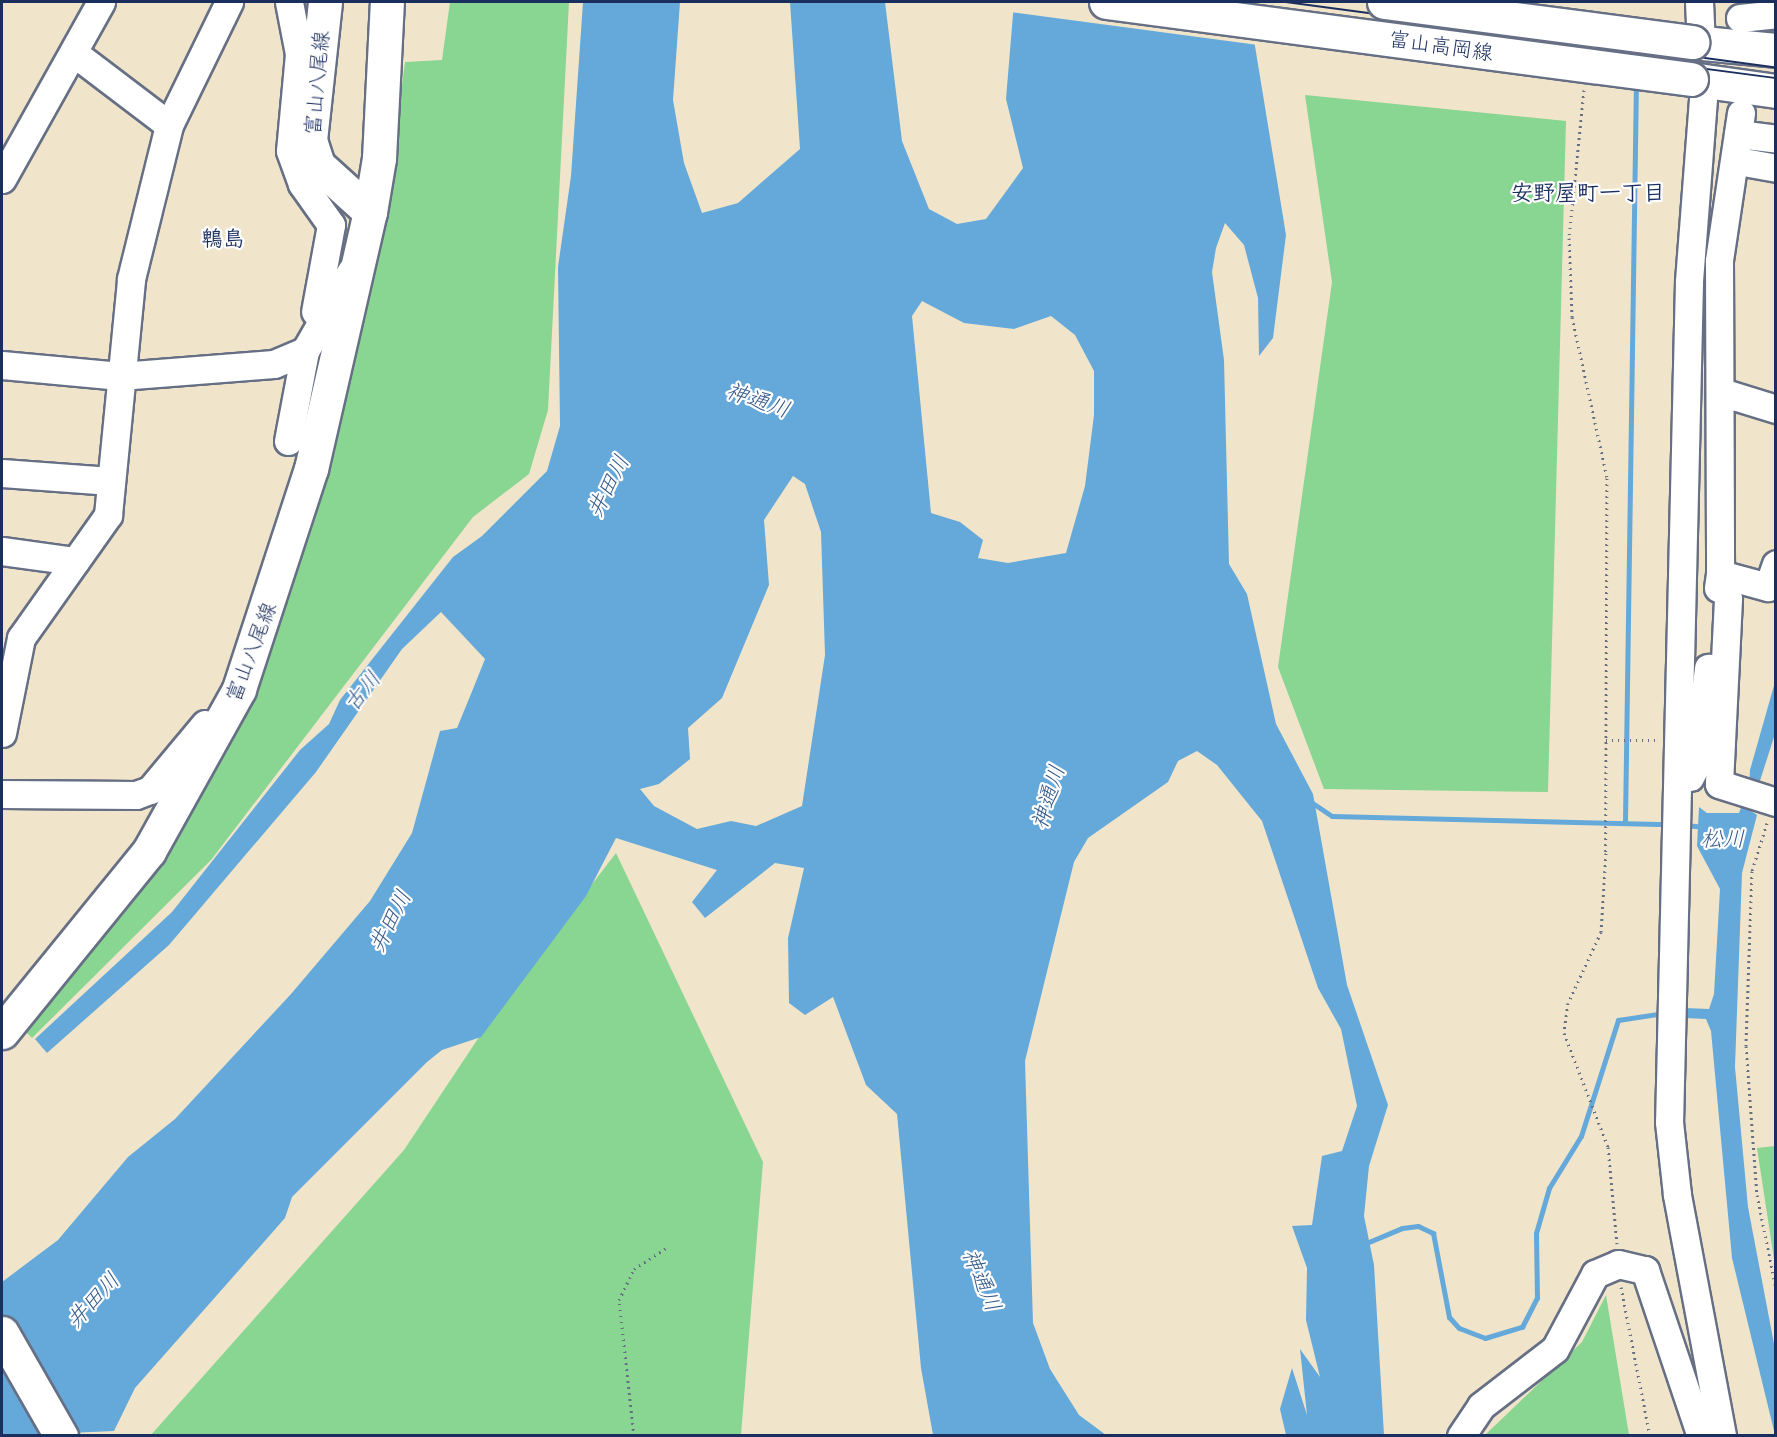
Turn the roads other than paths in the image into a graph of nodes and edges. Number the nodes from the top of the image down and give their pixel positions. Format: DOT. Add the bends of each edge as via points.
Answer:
graph roads {
  1 [pos="101,2"];
  2 [pos="229,2"];
  3 [pos="289,2"];
  4 [pos="325,2"];
  5 [pos="387,2"];
  6 [pos="1106,2"];
  7 [pos="1384,2"];
  8 [pos="1699,2"];
  9 [pos="1776,14"];
  10 [pos="1740,15"];
  11 [pos="1696,43"];
  12 [pos="1776,50"];
  13 [pos="74,53"];
  14 [pos="1697,89"];
  15 [pos="1776,91"];
  16 [pos="169,125"];
  17 [pos="1776,139"];
  18 [pos="2,179"];
  19 [pos="370,212"];
  20 [pos="361,255"];
  21 [pos="309,346"];
  22 [pos="2,365"];
  23 [pos="120,376"];
  24 [pos="1721,392"];
  25 [pos="1776,409"];
  26 [pos="288,441"];
  27 [pos="2,473"];
  28 [pos="111,482"];
  29 [pos="2,551"];
  30 [pos="75,561"];
  31 [pos="1776,564"];
  32 [pos="1720,574"];
  33 [pos="239,689"];
  34 [pos="2,733"];
  35 [pos="2,794"];
  36 [pos="1680,795"];
  37 [pos="1761,801"];
  38 [pos="7,1021"];
  39 [pos="2,1333"];
  40 [pos="61,1436"];
  41 [pos="1461,1436"];
  42 [pos="1701,1436"];
  43 [pos="1722,1436"];
  1 -- 13 [label="street"];
  2 -- 16 [label="street"];
  3 -- 21 [label="street" via="298,54 290,151 302,184 331,225"];
  4 -- 19 [label="main road, 富山八尾線" via="310,140 318,165"];
  5 -- 19 [label="main road, 富山八尾線" via="379,158"];
  6 -- 14 [label="main road, 富山高岡線, bridge"];
  7 -- 11 [label="main road, 富山高岡線, bridge"];
  8 -- 11 [label="street"];
  9 -- 10 [label="street"];
  11 -- 12 [label="main road, 富山高岡線"];
  13 -- 16 [label="street"];
  13 -- 18 [label="street"];
  14 -- 15 [label="main road, 富山高岡線"];
  14 -- 36 [label="street" via="1689,282"];
  16 -- 23 [label="street" via="131,279"];
  17 -- 24 [label="street" via="1740,123 1719,261"];
  19 -- 20 [label="main road, 富山八尾線"];
  20 -- 21 [label="street"];
  20 -- 33 [label="main road, 富山八尾線" via="311,469"];
  21 -- 23 [label="street" via="235,371"];
  21 -- 26 [label="street"];
  22 -- 23 [label="street"];
  23 -- 28 [label="street"];
  24 -- 25 [label="street"];
  24 -- 32 [label="street"];
  27 -- 28 [label="street"];
  28 -- 30 [label="street" via="108,515"];
  29 -- 30 [label="street"];
  30 -- 34 [label="street" via="21,638"];
  31 -- 32 [label="street" via="1768,587"];
  32 -- 36 [label="street" via="1696,765"];
  32 -- 37 [label="street" via="1728,599 1719,784"];
  33 -- 35 [label="street" via="150,790 136,795"];
  33 -- 38 [label="main road, 富山八尾線" via="149,851"];
  36 -- 43 [label="street" via="1668,1122 1677,1195"];
  39 -- 40 [label="main road"];
  41 -- 42 [label="street" via="1481,1406 1555,1348 1595,1274 1618,1264 1645,1270"];
}
